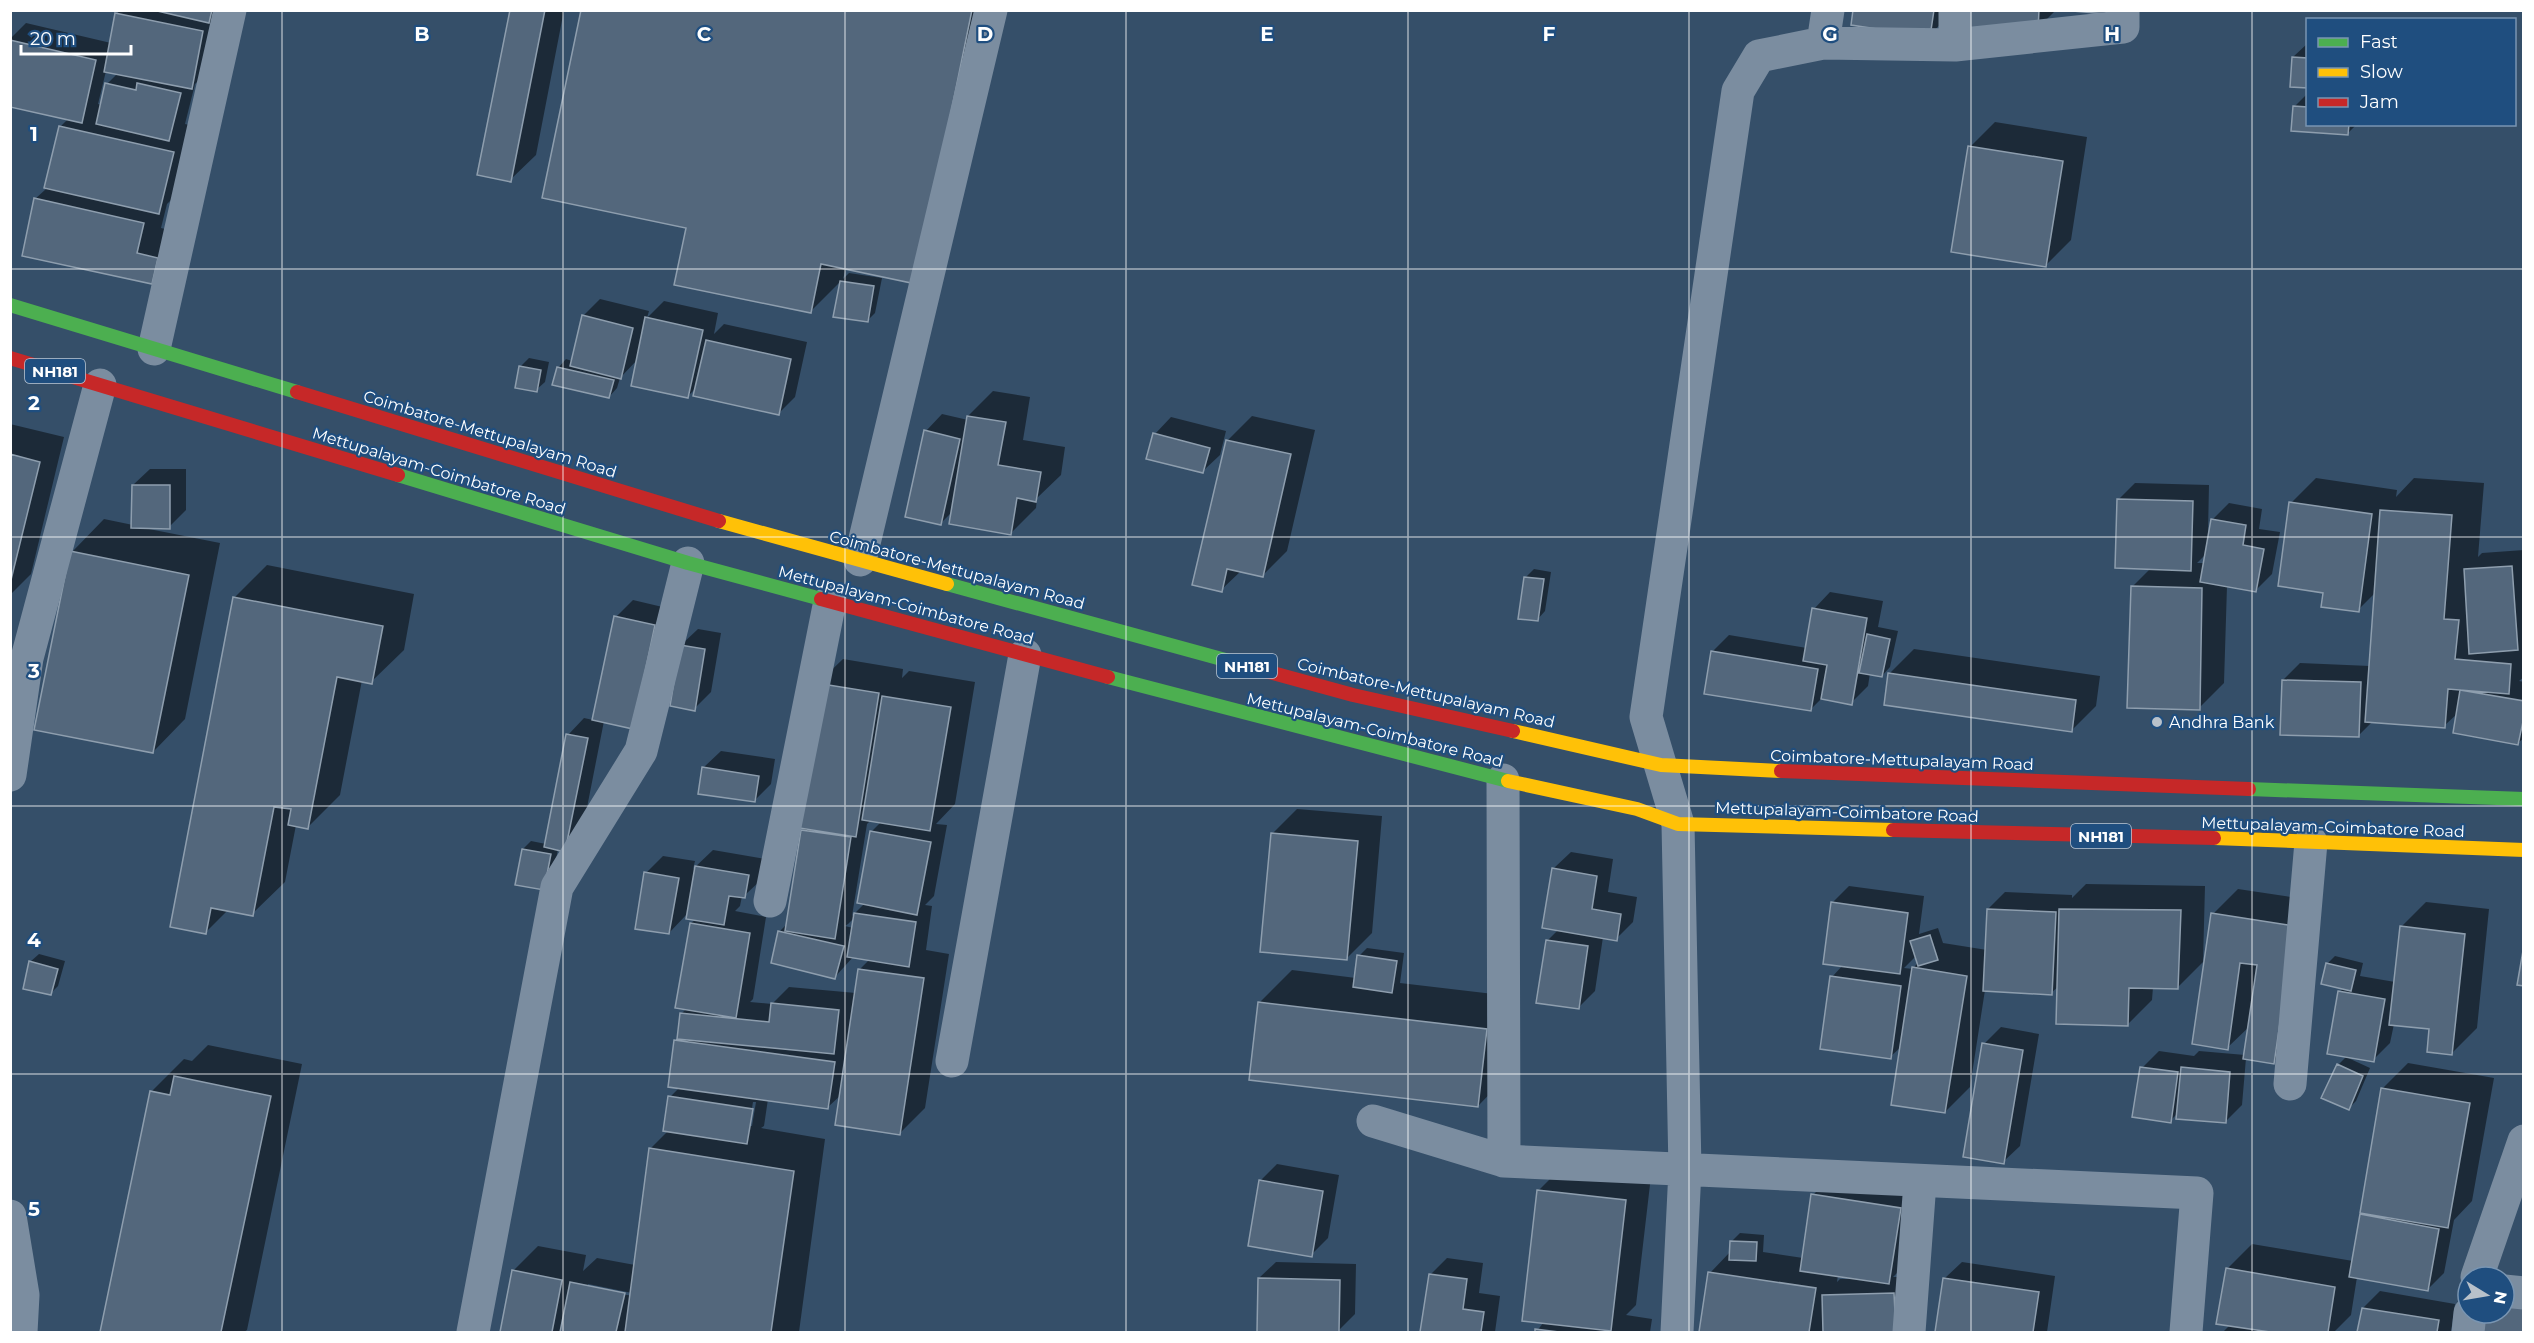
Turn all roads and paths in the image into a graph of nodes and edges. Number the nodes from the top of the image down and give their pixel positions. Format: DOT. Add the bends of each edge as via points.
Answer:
graph roads {
  1 [pos="230,10"];
  2 [pos="991,10"];
  3 [pos="1828,10"];
  4 [pos="1955,10"];
  5 [pos="2123,10"];
  6 [pos="1822,43"];
  7 [pos="1955,45"];
  8 [pos="10,305"];
  9 [pos="154,349"];
  10 [pos="10,358"];
  11 [pos="99,385"];
  12 [pos="860,560"];
  13 [pos="688,563"];
  14 [pos="830,601"];
  15 [pos="1025,655"];
  16 [pos="17,675"];
  17 [pos="1661,765"];
  18 [pos="10,775"];
  19 [pos="1503,780"];
  20 [pos="2523,799"];
  21 [pos="1678,824"];
  22 [pos="2311,842"];
  23 [pos="2523,850"];
  24 [pos="770,901"];
  25 [pos="952,1062"];
  26 [pos="2290,1084"];
  27 [pos="1373,1121"];
  28 [pos="2523,1141"];
  29 [pos="1504,1161"];
  30 [pos="1685,1170"];
  31 [pos="1920,1182"];
  32 [pos="10,1216"];
  33 [pos="2481,1265"];
  34 [pos="21,1332"];
  35 [pos="473,1332"];
  36 [pos="1677,1332"];
  37 [pos="1910,1332"];
  38 [pos="2186,1332"];
  1 -- 9 [label="street"];
  2 -- 12 [label="street"];
  3 -- 6 [label="street"];
  4 -- 7 [label="street"];
  5 -- 7 [label="street" via="2123,27"];
  6 -- 7 [label="street"];
  6 -- 17 [label="street" via="1759,56 1738,92 1646,717"];
  8 -- 9 [label="highway, Coimbatore-Mettupalayam Road / NH181"];
  9 -- 12 [label="highway, Coimbatore-Mettupalayam Road / NH181" via="735,526"];
  10 -- 11 [label="highway, Mettupalayam-Coimbatore Road / NH181"];
  11 -- 13 [label="highway, Mettupalayam-Coimbatore Road / NH181"];
  11 -- 16 [label="street" via="27,658"];
  12 -- 17 [label="highway, Coimbatore-Mettupalayam Road / NH181" via="1353,695"];
  13 -- 14 [label="highway, Mettupalayam-Coimbatore Road / NH181"];
  13 -- 35 [label="street" via="641,751 557,887"];
  14 -- 15 [label="highway, Mettupalayam-Coimbatore Road / NH181"];
  14 -- 24 [label="street"];
  15 -- 19 [label="highway, Mettupalayam-Coimbatore Road / NH181"];
  15 -- 25 [label="street"];
  16 -- 18 [label="street"];
  17 -- 20 [label="highway, Coimbatore-Mettupalayam Road / NH181"];
  17 -- 21 [label="street"];
  19 -- 21 [label="highway, Mettupalayam-Coimbatore Road / NH181" via="1637,809"];
  19 -- 29 [label="street"];
  21 -- 22 [label="highway, Mettupalayam-Coimbatore Road / NH181"];
  21 -- 30 [label="street"];
  22 -- 23 [label="highway, Mettupalayam-Coimbatore Road / NH181"];
  22 -- 26 [label="street"];
  27 -- 29 [label="street"];
  28 -- 33 [label="street"];
  29 -- 30 [label="street"];
  30 -- 31 [label="street"];
  30 -- 36 [label="street"];
  31 -- 37 [label="street"];
  31 -- 38 [label="street" via="2198,1193"];
  32 -- 34 [label="street" via="23,1296"];
}
